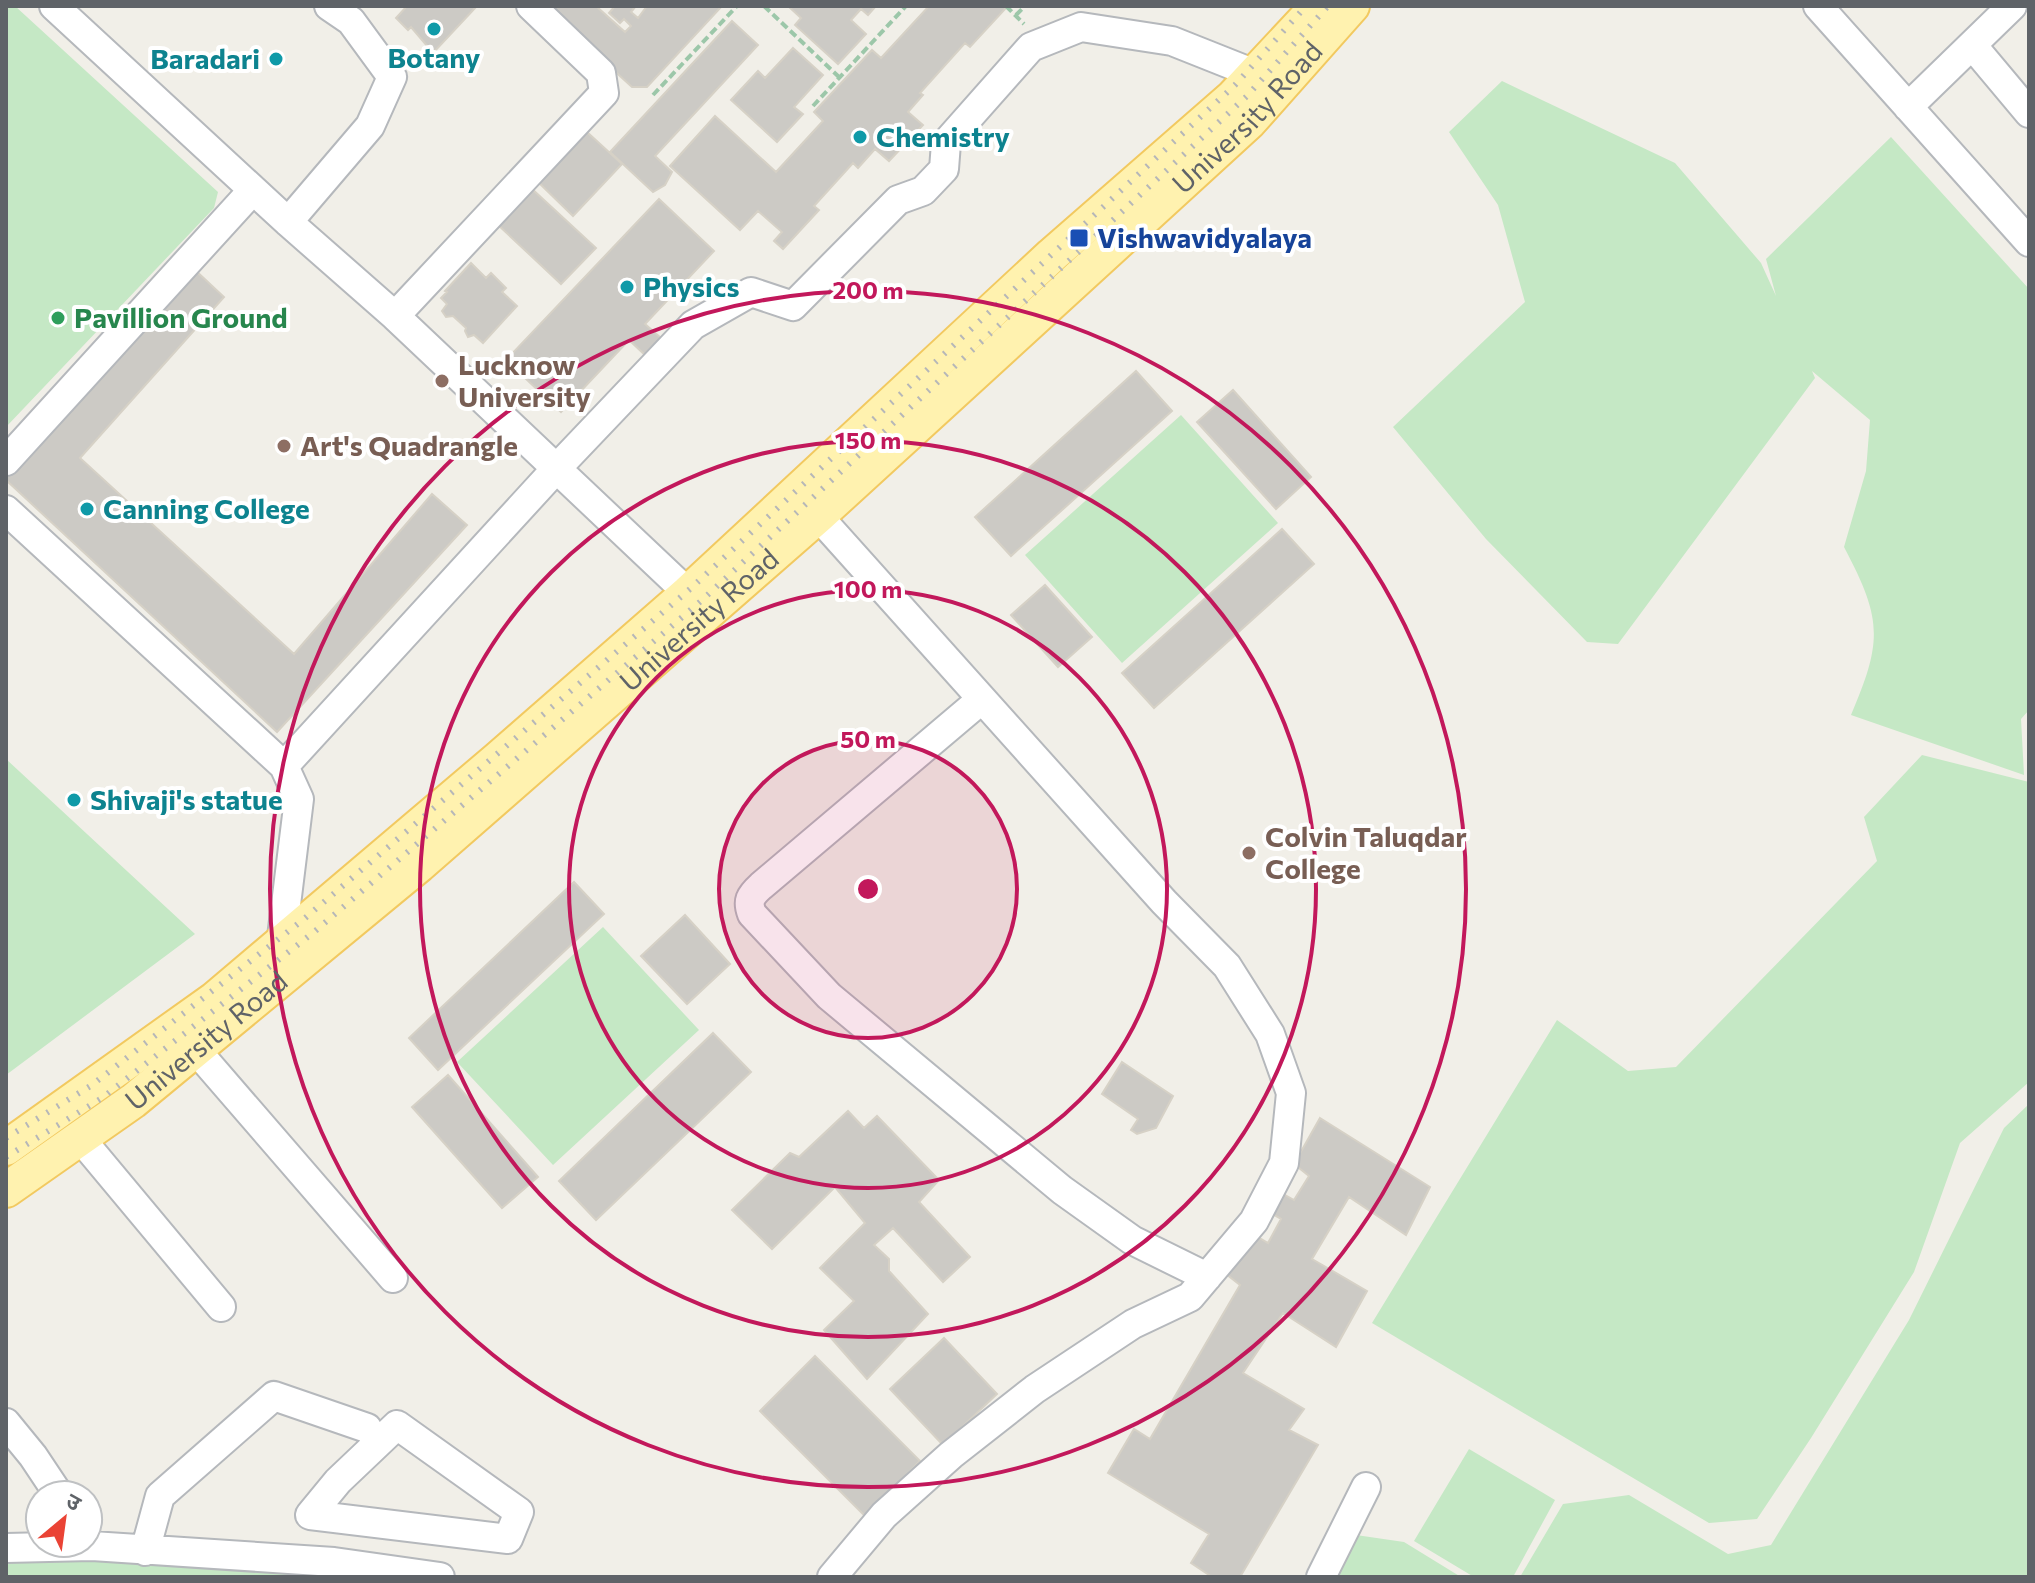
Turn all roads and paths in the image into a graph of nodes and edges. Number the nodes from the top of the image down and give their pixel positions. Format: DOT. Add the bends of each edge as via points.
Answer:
graph roads {
  1 [pos="54,6"];
  2 [pos="531,6"];
  3 [pos="737,6"];
  4 [pos="764,6"];
  5 [pos="906,6"];
  6 [pos="1025,6"];
  7 [pos="1318,6"];
  8 [pos="1352,6"];
  9 [pos="1818,6"];
  10 [pos="2012,6"];
  11 [pos="348,11"];
  12 [pos="1016,15"];
  13 [pos="1095,18"];
  14 [pos="1972,45"];
  15 [pos="840,78"];
  16 [pos="1265,84"];
  17 [pos="653,95"];
  18 [pos="813,106"];
  19 [pos="1908,107"];
  20 [pos="2029,113"];
  21 [pos="253,190"];
  22 [pos="288,222"];
  23 [pos="2029,242"];
  24 [pos="395,316"];
  25 [pos="6,461"];
  26 [pos="555,470"];
  27 [pos="6,510"];
  28 [pos="825,524"];
  29 [pos="688,593"];
  30 [pos="982,699"];
  31 [pos="284,766"];
  32 [pos="276,960"];
  33 [pos="195,1049"];
  34 [pos="80,1138"];
  35 [pos="6,1148"];
  36 [pos="6,1190"];
  37 [pos="1207,1277"];
  38 [pos="393,1278"];
  39 [pos="221,1307"];
  40 [pos="6,1423"];
  41 [pos="367,1428"];
  42 [pos="48,1479"];
  43 [pos="1366,1487"];
  44 [pos="407,1529"];
  45 [pos="104,1545"];
  46 [pos="145,1551"];
  47 [pos="400,1571"];
  48 [pos="440,1577"];
  49 [pos="832,1577"];
  50 [pos="1321,1577"];
  1 -- 21 [label="street"];
  2 -- 24 [label="street" via="601,73 604,93"];
  3 -- 17 [label="path"];
  4 -- 15 [label="path"];
  5 -- 15 [label="path"];
  6 -- 12 [label="path"];
  7 -- 16 [label="main road, University Road"];
  8 -- 16 [label="main road, University Road"];
  9 -- 19 [label="street"];
  10 -- 14 [label="street"];
  11 -- 22 [label="street" via="392,77 370,126"];
  13 -- 16 [label="street" via="1172,41"];
  13 -- 26 [label="street" via="1031,47 946,143 944,169 923,191 898,200 793,306 751,292 693,325"];
  14 -- 19 [label="street"];
  14 -- 20 [label="street"];
  15 -- 18 [label="path"];
  16 -- 28 [label="main road, University Road" via="1249,122"];
  16 -- 29 [label="main road, University Road" via="1052,255"];
  19 -- 23 [label="street"];
  21 -- 22 [label="street"];
  21 -- 25 [label="street"];
  22 -- 24 [label="street"];
  24 -- 26 [label="street"];
  26 -- 29 [label="street"];
  26 -- 31 [label="street"];
  27 -- 31 [label="street"];
  28 -- 30 [label="street"];
  28 -- 32 [label="main road, University Road" via="419,865"];
  29 -- 32 [label="main road, University Road"];
  30 -- 37 [label="street" via="1227,966 1270,1034 1291,1093 1284,1163 1254,1221"];
  30 -- 37 [label="street" via="751,895 752,914 829,996 1062,1190 1132,1240"];
  31 -- 32 [label="street" via="299,799"];
  32 -- 33 [label="main road, University Road"];
  32 -- 35 [label="main road, University Road"];
  33 -- 34 [label="main road, University Road"];
  33 -- 38 [label="street"];
  34 -- 36 [label="main road, University Road"];
  34 -- 39 [label="street"];
  37 -- 49 [label="street" via="1190,1297 1133,1324 1035,1389 963,1446 884,1515"];
  40 -- 42 [label="street"];
  41 -- 46 [label="street" via="274,1396 160,1496"];
  43 -- 50 [label="street"];
  44 -- 44 [label="street" via="508,1539 519,1512 397,1425 310,1515"];
  44 -- 47 [label="street"];
  45 -- 46 [label="street"];
  46 -- 47 [label="street"];
  47 -- 48 [label="street"];
}
